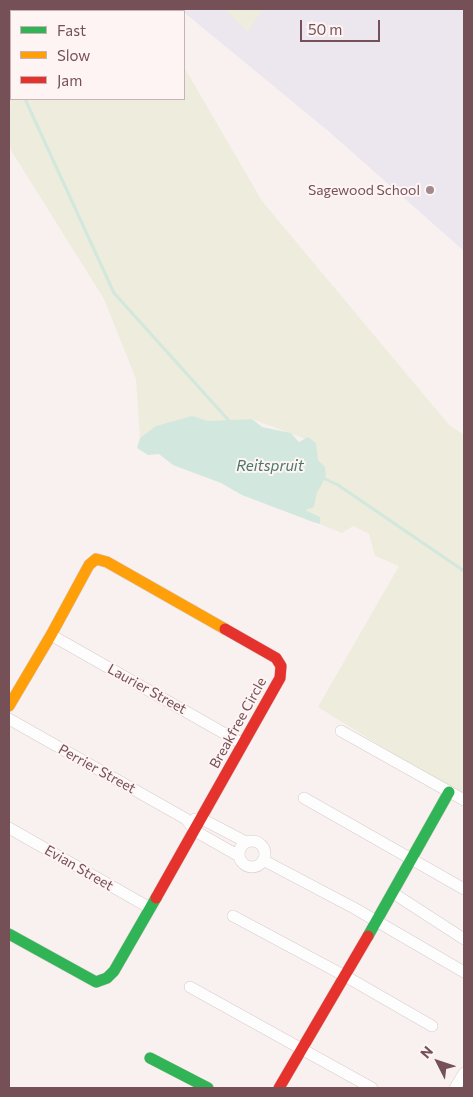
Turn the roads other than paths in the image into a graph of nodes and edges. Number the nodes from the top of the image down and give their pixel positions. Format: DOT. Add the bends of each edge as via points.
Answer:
graph roads {
  1 [pos="51,635"];
  2 [pos="9,706"];
  3 [pos="9,719"];
  4 [pos="341,731"];
  5 [pos="243,744"];
  6 [pos="449,792"];
  7 [pos="304,798"];
  8 [pos="464,800"];
  9 [pos="186,819"];
  10 [pos="202,819"];
  11 [pos="9,828"];
  12 [pos="196,831"];
  13 [pos="246,842"];
  14 [pos="239,856"];
  15 [pos="412,859"];
  16 [pos="263,860"];
  17 [pos="464,890"];
  18 [pos="393,893"];
  19 [pos="150,908"];
  20 [pos="233,916"];
  21 [pos="376,921"];
  22 [pos="9,934"];
  23 [pos="464,939"];
  24 [pos="464,972"];
  25 [pos="345,976"];
  26 [pos="190,987"];
  27 [pos="432,1026"];
  28 [pos="302,1049"];
  29 [pos="150,1058"];
  30 [pos="464,1073"];
  31 [pos="208,1088"];
  32 [pos="279,1088"];
  33 [pos="372,1088"];
  34 [pos="455,1088"];
  1 -- 2 [label="street, Breakfree Circle"];
  1 -- 5 [label="street, Laurier Street"];
  1 -- 5 [label="street, Breakfree Circle" via="96,559 274,656 281,663 280,678"];
  3 -- 9 [label="street, Perrier Street"];
  4 -- 6 [label="street"];
  5 -- 10 [label="street, Breakfree Circle"];
  6 -- 8 [label="street"];
  6 -- 15 [label="street"];
  7 -- 15 [label="street"];
  9 -- 10 [label="street, Perrier Street"];
  9 -- 12 [label="street, Perrier Street"];
  10 -- 12 [label="street, Breakfree Circle"];
  10 -- 13 [label="street, Perrier Street"];
  11 -- 19 [label="street, Evian Street"];
  12 -- 14 [label="street, Perrier Street"];
  12 -- 19 [label="street, Breakfree Circle"];
  13 -- 14 [label="street" via="240,848"];
  13 -- 16 [label="street" via="254,841 261,845"];
  14 -- 16 [label="street" via="243,863 251,866"];
  15 -- 17 [label="street"];
  15 -- 18 [label="street"];
  16 -- 21 [label="street"];
  18 -- 21 [label="street"];
  18 -- 23 [label="street"];
  19 -- 22 [label="street, Breakfree Circle" via="114,972 96,982"];
  20 -- 25 [label="street"];
  21 -- 24 [label="street"];
  21 -- 25 [label="street"];
  25 -- 27 [label="street"];
  25 -- 28 [label="street"];
  26 -- 28 [label="street"];
  28 -- 32 [label="street"];
  28 -- 33 [label="street"];
  29 -- 31 [label="street"];
  30 -- 34 [label="street"];
}
